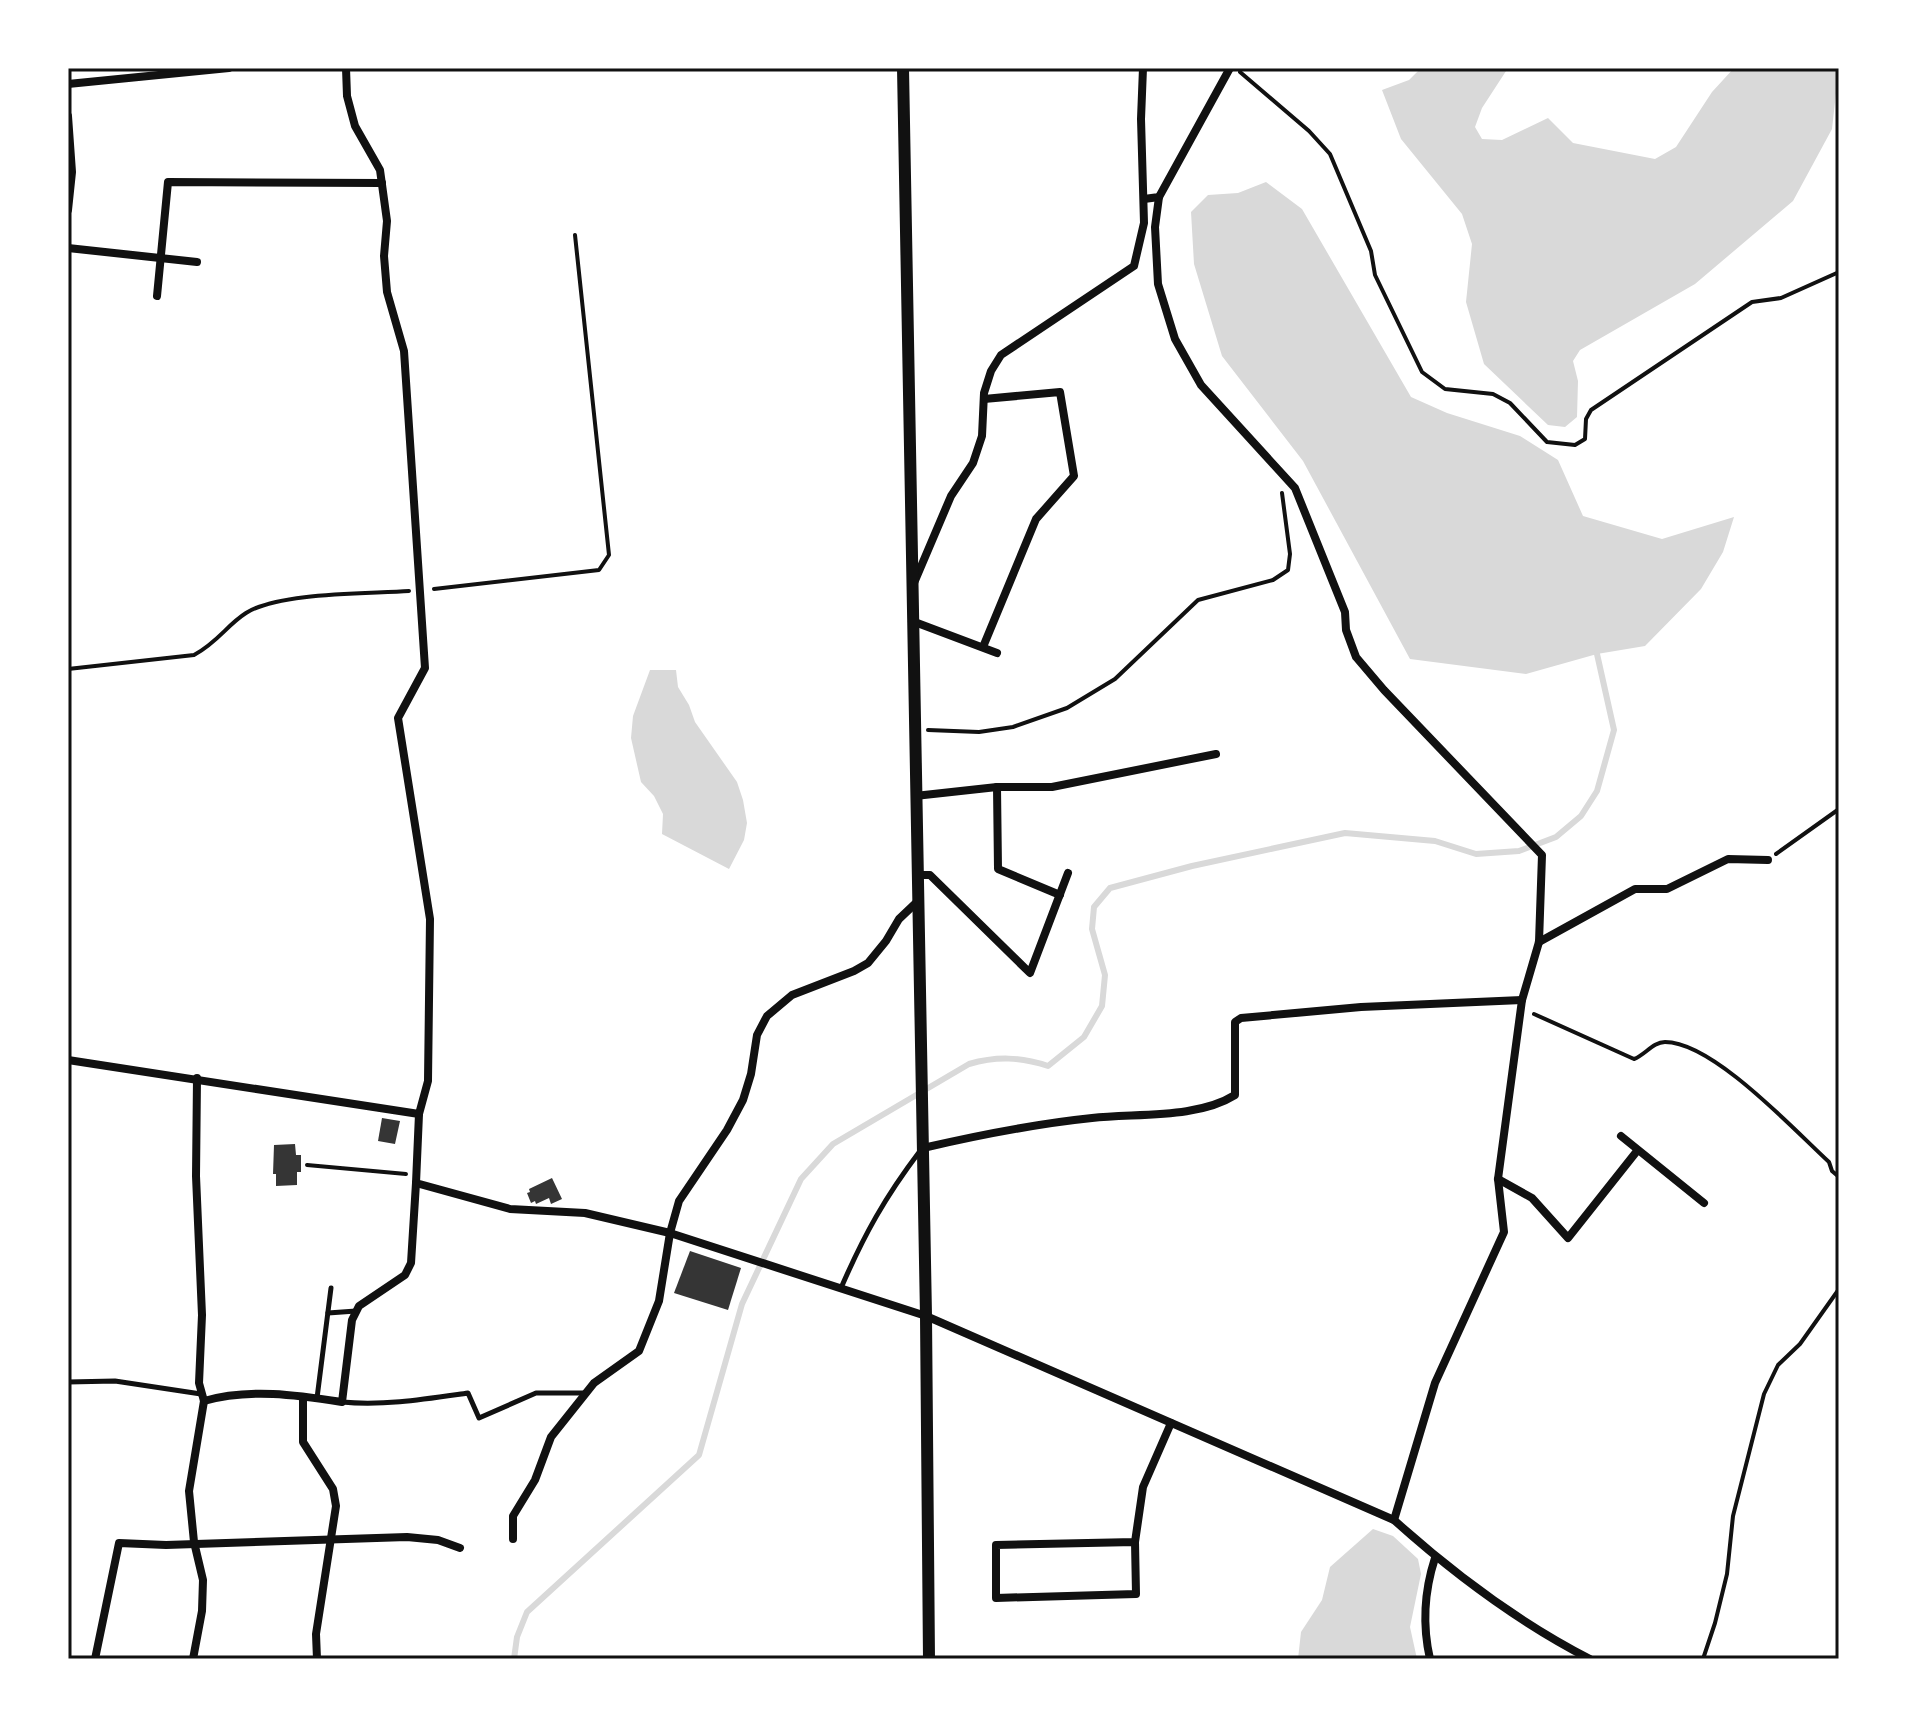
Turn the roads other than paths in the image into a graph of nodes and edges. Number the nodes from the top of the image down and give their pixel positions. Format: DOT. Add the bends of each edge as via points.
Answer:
graph roads {
  1 [pos="229,68"];
  2 [pos="346,68"];
  3 [pos="903,68"];
  4 [pos="1143,68"];
  5 [pos="1233,68"];
  6 [pos="68,84"];
  7 [pos="68,116"];
  8 [pos="382,183"];
  9 [pos="1159,197"];
  10 [pos="1144,199"];
  11 [pos="68,210"];
  12 [pos="68,248"];
  13 [pos="160,257"];
  14 [pos="197,262"];
  15 [pos="157,296"];
  16 [pos="984,399"];
  17 [pos="911,591"];
  18 [pos="912,621"];
  19 [pos="983,647"];
  20 [pos="997,653"];
  21 [pos="1216,754"];
  22 [pos="997,787"];
  23 [pos="915,796"];
  24 [pos="1768,860"];
  25 [pos="1068,873"];
  26 [pos="917,875"];
  27 [pos="1060,895"];
  28 [pos="918,901"];
  29 [pos="1539,942"];
  30 [pos="1522,1004"];
  31 [pos="68,1060"];
  32 [pos="197,1078"];
  33 [pos="419,1114"];
  34 [pos="1621,1136"];
  35 [pos="923,1148"];
  36 [pos="1637,1151"];
  37 [pos="1498,1179"];
  38 [pos="416,1183"];
  39 [pos="1704,1203"];
  40 [pos="670,1233"];
  41 [pos="331,1288"];
  42 [pos="841,1288"];
  43 [pos="357,1311"];
  44 [pos="328,1313"];
  45 [pos="926,1316"];
  46 [pos="68,1382"];
  47 [pos="585,1393"];
  48 [pos="303,1397"];
  49 [pos="203,1398"];
  50 [pos="317,1398"];
  51 [pos="342,1402"];
  52 [pos="1171,1423"];
  53 [pos="1394,1520"];
  54 [pos="330,1539"];
  55 [pos="513,1539"];
  56 [pos="194,1542"];
  57 [pos="1135,1542"];
  58 [pos="460,1548"];
  59 [pos="1435,1558"];
  60 [pos="95,1659"];
  61 [pos="193,1659"];
  62 [pos="317,1659"];
  63 [pos="929,1659"];
  64 [pos="1430,1659"];
  65 [pos="1590,1659"];
  1 -- 6 [label="street"];
  2 -- 8 [label="street" via="355,126"];
  3 -- 17 [label="street"];
  4 -- 10 [label="street"];
  5 -- 9 [label="street"];
  7 -- 11 [label="street"];
  8 -- 13 [label="street" via="168,182"];
  8 -- 33 [label="street" via="387,292 404,351 425,668 398,718 430,919 428,1081"];
  9 -- 10 [label="street"];
  9 -- 29 [label="street" via="1158,284 1175,339 1201,385 1295,488 1345,612 1356,657 1542,855"];
  10 -- 16 [label="street" via="1134,266 1001,355"];
  12 -- 13 [label="street"];
  13 -- 14 [label="street"];
  13 -- 15 [label="street"];
  16 -- 17 [label="street" via="982,436 973,463 951,496"];
  16 -- 19 [label="street" via="1060,392 1074,476 1036,519"];
  17 -- 18 [label="street"];
  18 -- 19 [label="street"];
  18 -- 23 [label="street"];
  19 -- 20 [label="street"];
  21 -- 22 [label="street" via="1052,787"];
  22 -- 23 [label="street"];
  22 -- 27 [label="street" via="998,869"];
  23 -- 26 [label="street"];
  24 -- 29 [label="street" via="1728,859 1667,889 1635,889"];
  25 -- 27 [label="street"];
  26 -- 27 [label="street" via="930,875 1030,973"];
  26 -- 28 [label="street"];
  28 -- 35 [label="street"];
  28 -- 40 [label="street" via="868,963 792,995 767,1016 757,1035 743,1100 679,1201"];
  29 -- 30 [label="street"];
  30 -- 35 [label="street" via="1361,1007 1241,1018 1235,1022 1235,1095 1221,1103 1002,1130"];
  30 -- 37 [label="street"];
  31 -- 32 [label="street"];
  32 -- 33 [label="street"];
  32 -- 49 [label="street"];
  33 -- 38 [label="street"];
  34 -- 36 [label="street"];
  35 -- 42 [label="lane" via="863,1236"];
  35 -- 45 [label="street"];
  36 -- 37 [label="street" via="1568,1238 1532,1198"];
  36 -- 39 [label="street"];
  37 -- 53 [label="street" via="1504,1232 1435,1383"];
  38 -- 40 [label="street" via="510,1209 585,1213"];
  38 -- 43 [label="street" via="411,1263 405,1275"];
  40 -- 42 [label="street"];
  40 -- 47 [label="street" via="659,1301 639,1351"];
  41 -- 44 [label="lane"];
  42 -- 45 [label="street"];
  43 -- 44 [label="lane"];
  43 -- 51 [label="street"];
  44 -- 50 [label="lane"];
  45 -- 52 [label="street"];
  45 -- 63 [label="street"];
  46 -- 49 [label="lane" via="115,1381"];
  47 -- 51 [label="lane" via="536,1393 479,1418 468,1393"];
  47 -- 55 [label="street" via="551,1437 535,1480 513,1516"];
  48 -- 49 [label="street"];
  48 -- 50 [label="street"];
  48 -- 54 [label="street" via="303,1442 333,1489 336,1506"];
  49 -- 56 [label="street" via="189,1491"];
  50 -- 51 [label="street"];
  52 -- 53 [label="street"];
  52 -- 57 [label="street" via="1143,1487"];
  53 -- 59 [label="street"];
  54 -- 56 [label="street"];
  54 -- 58 [label="street" via="407,1537"];
  54 -- 62 [label="street"];
  56 -- 60 [label="street" via="119,1543"];
  56 -- 61 [label="street" via="203,1580"];
  57 -- 57 [label="street" via="1136,1594 996,1598 996,1545"];
  59 -- 64 [label="street" via="1424,1616"];
  59 -- 65 [label="street" via="1509,1613"];
}
